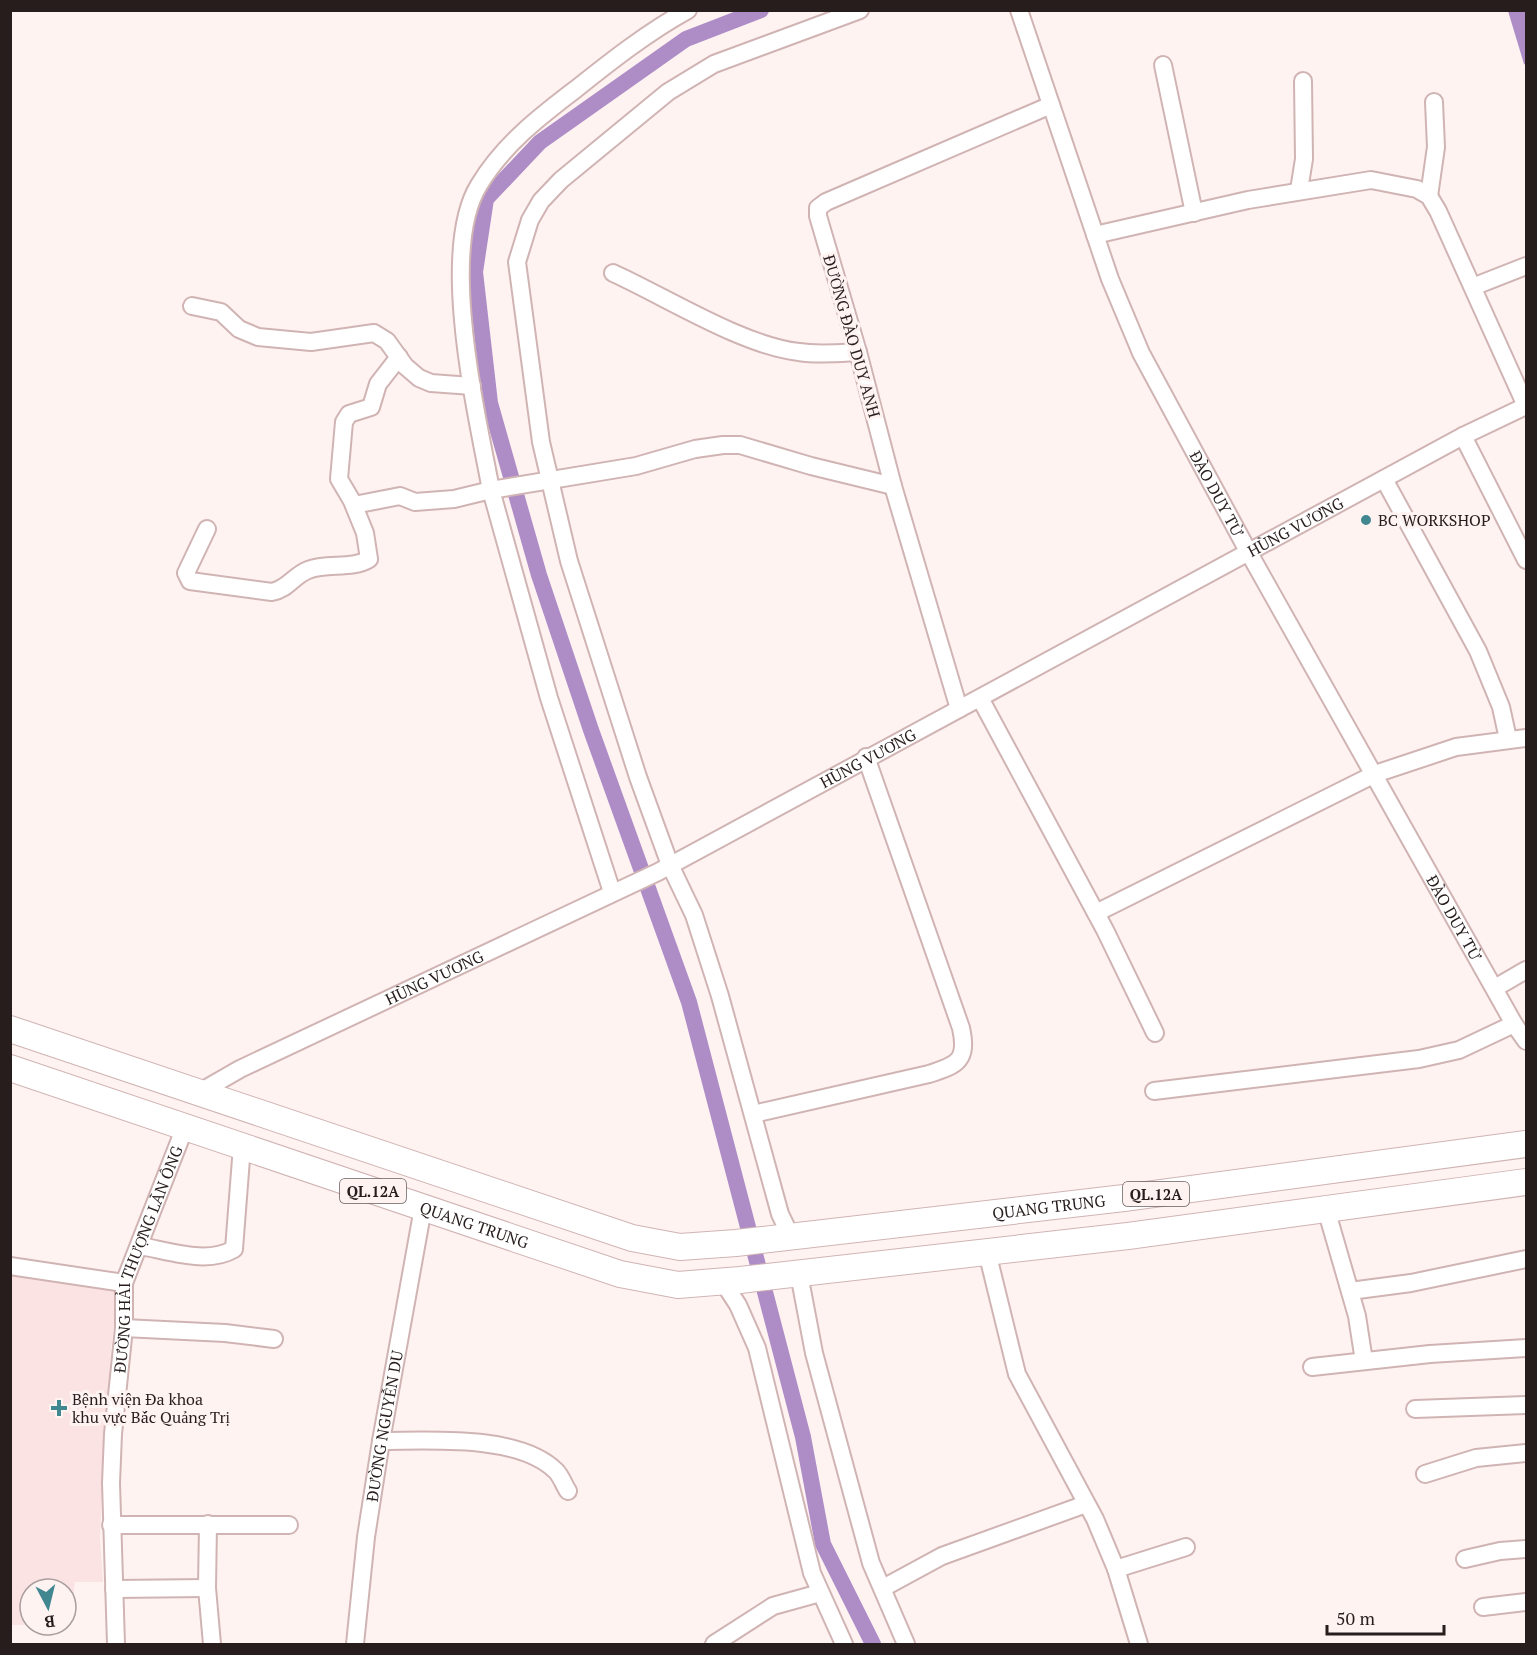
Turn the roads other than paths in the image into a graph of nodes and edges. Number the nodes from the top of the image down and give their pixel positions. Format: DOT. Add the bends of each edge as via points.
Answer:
graph roads {
  1 [pos="688,10"];
  2 [pos="860,10"];
  3 [pos="1019,10"];
  4 [pos="1163,64"];
  5 [pos="1303,81"];
  6 [pos="1434,102"];
  7 [pos="1051,105"];
  8 [pos="1299,190"];
  9 [pos="1429,196"];
  10 [pos="1194,213"];
  11 [pos="1095,235"];
  12 [pos="1527,266"];
  13 [pos="614,273"];
  14 [pos="1474,286"];
  15 [pos="192,306"];
  16 [pos="858,352"];
  17 [pos="399,357"];
  18 [pos="472,387"];
  19 [pos="1526,406"];
  20 [pos="1463,436"];
  21 [pos="1384,479"];
  22 [pos="547,482"];
  23 [pos="893,486"];
  24 [pos="493,490"];
  25 [pos="354,506"];
  26 [pos="207,530"];
  27 [pos="1249,553"];
  28 [pos="1527,560"];
  29 [pos="980,698"];
  30 [pos="959,709"];
  31 [pos="1527,738"];
  32 [pos="1508,739"];
  33 [pos="866,757"];
  34 [pos="1375,774"];
  35 [pos="664,869"];
  36 [pos="616,890"];
  37 [pos="1096,913"];
  38 [pos="1527,970"];
  39 [pos="1495,988"];
  40 [pos="1514,1024"];
  41 [pos="10,1029"];
  42 [pos="1155,1033"];
  43 [pos="1527,1041"];
  44 [pos="10,1068"];
  45 [pos="1154,1091"];
  46 [pos="200,1092"];
  47 [pos="753,1114"];
  48 [pos="185,1127"];
  49 [pos="1527,1144"];
  50 [pos="242,1146"];
  51 [pos="1527,1182"];
  52 [pos="1124,1198"];
  53 [pos="512,1199"];
  54 [pos="423,1208"];
  55 [pos="1326,1209"];
  56 [pos="499,1234"];
  57 [pos="1128,1236"];
  58 [pos="788,1237"];
  59 [pos="141,1246"];
  60 [pos="987,1252"];
  61 [pos="1527,1259"];
  62 [pos="10,1266"];
  63 [pos="793,1274"];
  64 [pos="731,1281"];
  65 [pos="124,1283"];
  66 [pos="1350,1291"];
  67 [pos="124,1328"];
  68 [pos="274,1338"];
  69 [pos="1527,1348"];
  70 [pos="1364,1360"];
  71 [pos="1312,1367"];
  72 [pos="1527,1405"];
  73 [pos="1415,1409"];
  74 [pos="381,1441"];
  75 [pos="1527,1453"];
  76 [pos="1425,1474"];
  77 [pos="568,1491"];
  78 [pos="1086,1504"];
  79 [pos="208,1524"];
  80 [pos="111,1525"];
  81 [pos="289,1525"];
  82 [pos="1186,1547"];
  83 [pos="1527,1549"];
  84 [pos="1465,1559"];
  85 [pos="1116,1569"];
  86 [pos="207,1588"];
  87 [pos="883,1588"];
  88 [pos="114,1589"];
  89 [pos="820,1593"];
  90 [pos="1527,1602"];
  91 [pos="1483,1607"];
  92 [pos="116,1644"];
  93 [pos="212,1644"];
  94 [pos="355,1644"];
  95 [pos="714,1644"];
  96 [pos="844,1644"];
  97 [pos="906,1644"];
  98 [pos="1139,1644"];
  1 -- 18 [label="street" via="541,114 478,186 469,209 459,267"];
  2 -- 22 [label="street" via="723,60 695,75 640,115 541,201 523,238 517,270"];
  3 -- 7 [label="street, ĐÀO DUY TỪ"];
  4 -- 10 [label="street"];
  5 -- 8 [label="street" via="1304,159"];
  6 -- 9 [label="street" via="1436,147"];
  7 -- 11 [label="street, ĐÀO DUY TỪ"];
  7 -- 16 [label="street, ĐƯỜNG ĐÀO DUY ANH" via="818,208"];
  8 -- 9 [label="street" via="1371,180 1417,189"];
  8 -- 10 [label="street"];
  9 -- 14 [label="street"];
  10 -- 11 [label="street"];
  11 -- 27 [label="street, ĐÀO DUY TỪ" via="1141,353"];
  12 -- 14 [label="street"];
  13 -- 16 [label="street" via="777,348 818,354"];
  14 -- 19 [label="street"];
  15 -- 17 [label="street" via="221,312 238,329 258,337 311,342 374,333 387,341"];
  16 -- 23 [label="street, ĐƯỜNG ĐÀO DUY ANH"];
  17 -- 18 [label="street" via="412,374 427,382"];
  17 -- 25 [label="street" via="378,384 371,407 349,414 344,422 339,479"];
  18 -- 24 [label="street"];
  19 -- 20 [label="street, HÙNG VƯƠNG"];
  20 -- 21 [label="street, HÙNG VƯƠNG"];
  20 -- 28 [label="street"];
  21 -- 27 [label="street, HÙNG VƯƠNG"];
  21 -- 32 [label="street" via="1478,651 1498,700"];
  22 -- 23 [label="street" via="723,445 750,447"];
  22 -- 24 [label="street"];
  22 -- 35 [label="street"];
  23 -- 30 [label="street, ĐƯỜNG ĐÀO DUY ANH"];
  24 -- 25 [label="street" via="415,502 400,496"];
  24 -- 36 [label="street" via="546,687"];
  25 -- 26 [label="street" via="369,543 369,559 306,570 283,590 272,592 188,580 186,573"];
  27 -- 29 [label="street, HÙNG VƯƠNG"];
  27 -- 34 [label="street, ĐÀO DUY TỪ"];
  29 -- 30 [label="street, HÙNG VƯƠNG"];
  29 -- 37 [label="street"];
  30 -- 33 [label="street, HÙNG VƯƠNG"];
  31 -- 32 [label="street"];
  32 -- 34 [label="street" via="1456,747"];
  33 -- 35 [label="street, HÙNG VƯƠNG"];
  33 -- 47 [label="street" via="961,1028 964,1050 954,1064 929,1074"];
  34 -- 37 [label="street"];
  34 -- 39 [label="street, ĐÀO DUY TỪ"];
  35 -- 36 [label="street, HÙNG VƯƠNG"];
  35 -- 47 [label="street" via="694,915"];
  36 -- 46 [label="street, HÙNG VƯƠNG" via="226,1076"];
  37 -- 42 [label="street"];
  38 -- 39 [label="street"];
  39 -- 40 [label="street, ĐÀO DUY TỪ"];
  40 -- 43 [label="street, ĐÀO DUY TỪ"];
  40 -- 45 [label="street" via="1459,1050 1419,1059"];
  41 -- 46 [label="highway, QL.12A"];
  44 -- 48 [label="highway, QUANG TRUNG / QL.12A"];
  46 -- 48 [label="highway"];
  46 -- 53 [label="highway, QL.12A"];
  47 -- 58 [label="street"];
  48 -- 50 [label="highway, QUANG TRUNG / QL.12A"];
  48 -- 59 [label="street, ĐƯỜNG HẢI THƯỢNG LÃN ÔNG"];
  49 -- 52 [label="highway, QUANG TRUNG / QL.12A"];
  50 -- 54 [label="highway, QUANG TRUNG / QL.12A"];
  50 -- 59 [label="street" via="234,1249 209,1258"];
  51 -- 55 [label="highway, QL.12A"];
  52 -- 57 [label="highway"];
  52 -- 58 [label="highway, QUANG TRUNG / QL.12A"];
  53 -- 56 [label="highway"];
  53 -- 58 [label="highway, QL.12A" via="632,1238 680,1247"];
  54 -- 56 [label="highway, QUANG TRUNG / QL.12A"];
  54 -- 74 [label="street, ĐƯỜNG NGUYỄN DU"];
  55 -- 57 [label="highway, QL.12A"];
  55 -- 66 [label="street"];
  56 -- 64 [label="highway, QUANG TRUNG / QL.12A" via="620,1274 678,1284"];
  57 -- 60 [label="highway, QL.12A"];
  59 -- 65 [label="street, ĐƯỜNG HẢI THƯỢNG LÃN ÔNG"];
  60 -- 63 [label="highway, QL.12A"];
  60 -- 78 [label="street" via="1021,1383"];
  61 -- 66 [label="street"];
  62 -- 65 [label="street"];
  63 -- 64 [label="highway, QL.12A"];
  63 -- 87 [label="street" via="871,1563"];
  64 -- 89 [label="street" via="757,1348 790,1491"];
  65 -- 67 [label="street, ĐƯỜNG HẢI THƯỢNG LÃN ÔNG"];
  66 -- 70 [label="street"];
  67 -- 68 [label="street"];
  67 -- 80 [label="street, ĐƯỜNG HẢI THƯỢNG LÃN ÔNG" via="112,1434"];
  69 -- 70 [label="street"];
  70 -- 71 [label="street"];
  72 -- 73 [label="street"];
  74 -- 77 [label="street" via="498,1445 534,1457 556,1472"];
  74 -- 94 [label="street, ĐƯỜNG NGUYỄN DU"];
  75 -- 76 [label="street" via="1476,1458"];
  78 -- 85 [label="street"];
  78 -- 87 [label="street" via="942,1556"];
  79 -- 80 [label="street"];
  79 -- 81 [label="street"];
  79 -- 86 [label="street"];
  80 -- 88 [label="street, ĐƯỜNG HẢI THƯỢNG LÃN ÔNG"];
  82 -- 85 [label="street"];
  83 -- 84 [label="street"];
  85 -- 98 [label="street"];
  86 -- 88 [label="street"];
  86 -- 93 [label="street"];
  87 -- 97 [label="street"];
  88 -- 92 [label="street, ĐƯỜNG HẢI THƯỢNG LÃN ÔNG"];
  89 -- 95 [label="street" via="773,1606"];
  89 -- 96 [label="street"];
  90 -- 91 [label="street"];
}
